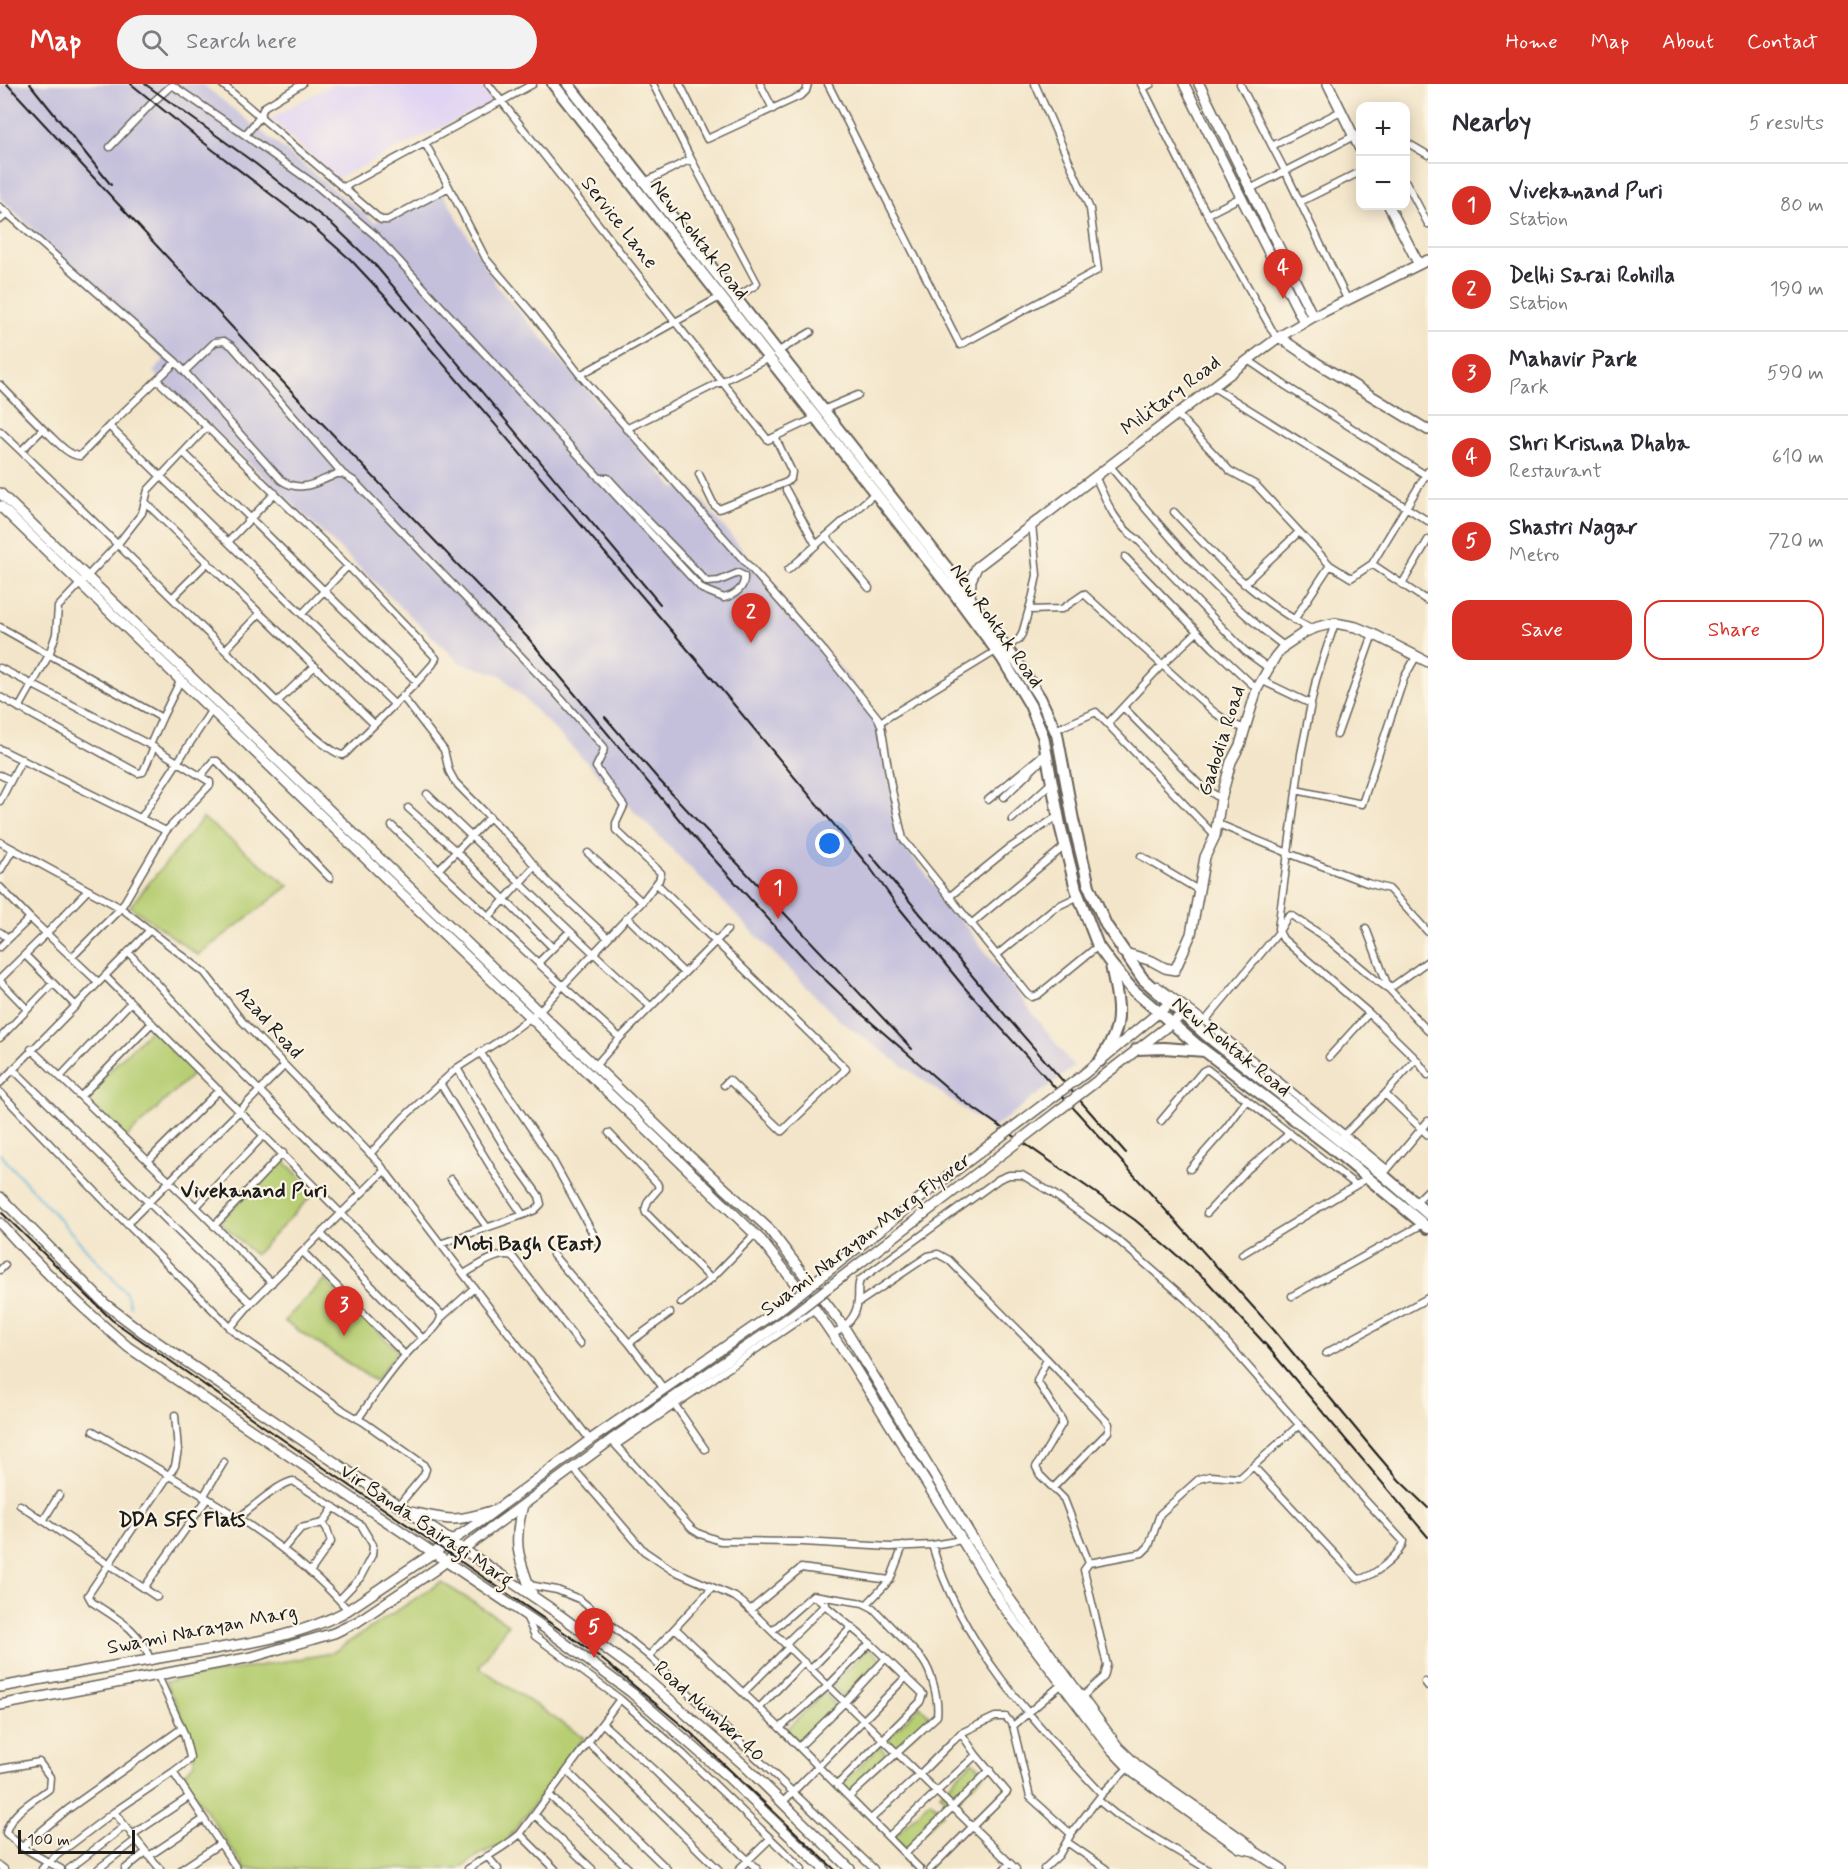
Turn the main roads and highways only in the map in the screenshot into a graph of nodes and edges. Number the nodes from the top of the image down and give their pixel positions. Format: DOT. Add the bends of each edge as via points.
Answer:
graph roads {
  1 [pos="553,84"];
  2 [pos="568,84"];
  3 [pos="773,355"];
  4 [pos="819,414"];
  5 [pos="1001,649"];
  6 [pos="1111,964"];
  7 [pos="1137,1049"];
  8 [pos="1205,1052"];
  9 [pos="1100,1060"];
  10 [pos="1426,1222"];
  1 -- 3 [label="main road, New Rohtak Road" via="720,297"];
  2 -- 3 [label="main road, New Rohtak Road" via="735,298"];
  3 -- 4 [label="main road, New Rohtak Road"];
  4 -- 5 [label="main road, New Rohtak Road" via="875,493"];
  4 -- 5 [label="main road, New Rohtak Road" via="970,597"];
  5 -- 6 [label="main road, New Rohtak Road" via="1043,736 1079,896 1098,946"];
  5 -- 10 [label="main road, New Rohtak Road" via="1040,698 1055,730 1089,886 1106,925 1143,979 1329,1134 1385,1172 1415,1203"];
  6 -- 8 [label="main road, New Rohtak Road" via="1132,989"];
  6 -- 9 [label="main road" via="1117,1025"];
  7 -- 8 [label="main road"];
  8 -- 10 [label="main road, New Rohtak Road"];
}
